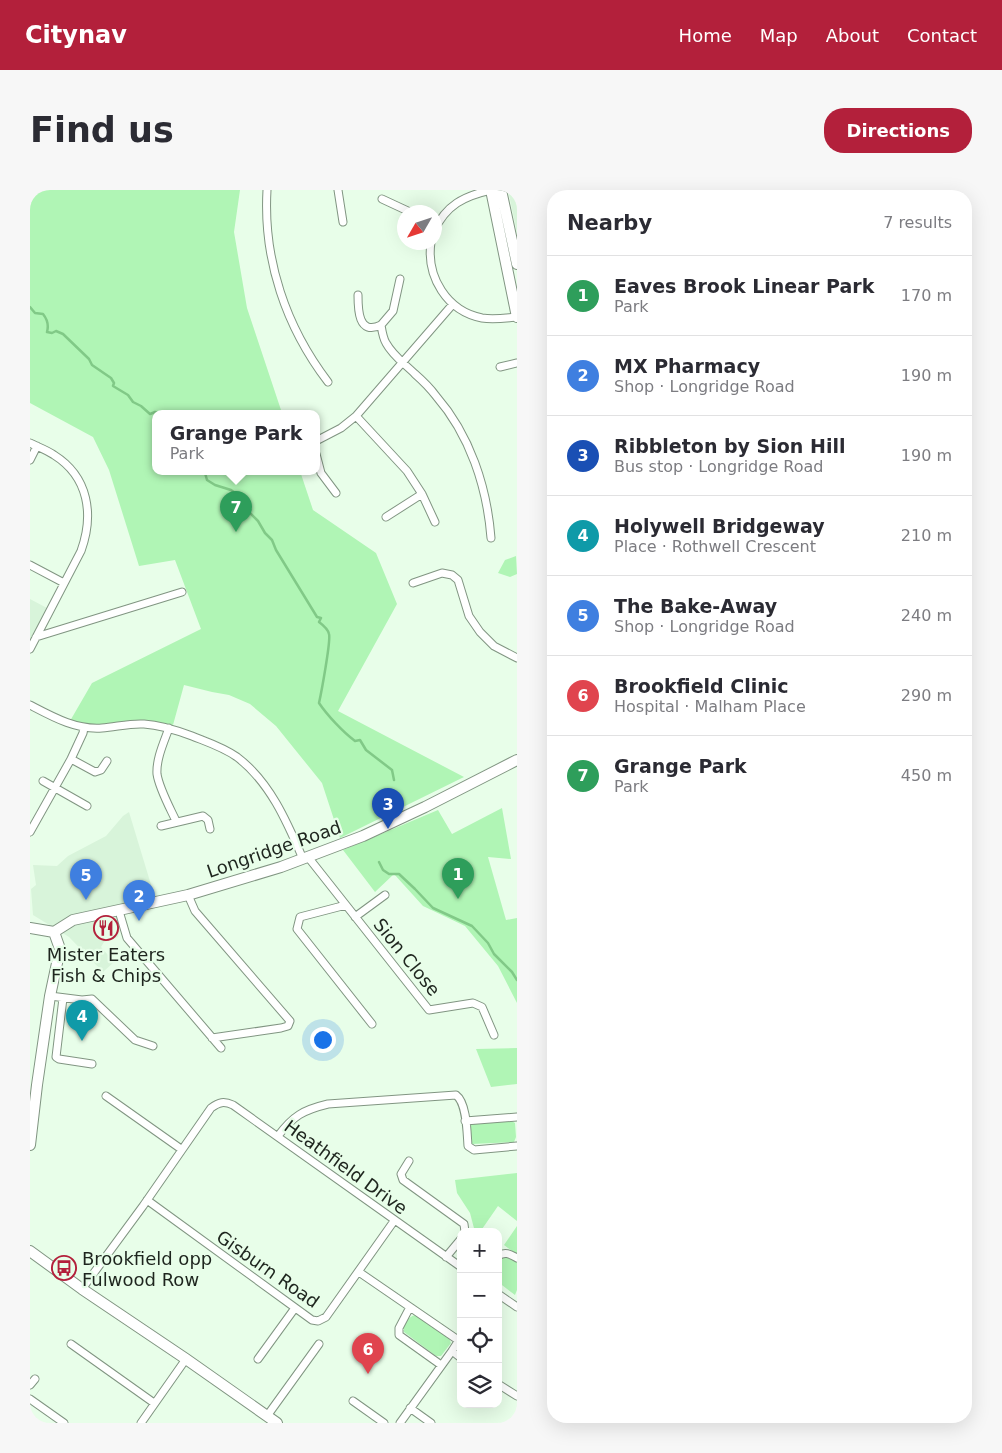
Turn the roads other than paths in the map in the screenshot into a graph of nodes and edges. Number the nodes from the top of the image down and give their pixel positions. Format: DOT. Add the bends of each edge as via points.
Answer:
graph roads {
  1 [pos="267,190"];
  2 [pos="338,190"];
  3 [pos="491,190"];
  4 [pos="500,190"];
  5 [pos="382,199"];
  6 [pos="397,206"];
  7 [pos="442,217"];
  8 [pos="343,222"];
  9 [pos="430,250"];
  10 [pos="514,252"];
  11 [pos="504,254"];
  12 [pos="517,264"];
  13 [pos="400,278"];
  14 [pos="358,295"];
  15 [pos="453,304"];
  16 [pos="517,317"];
  17 [pos="381,325"];
  18 [pos="403,363"];
  19 [pos="517,363"];
  20 [pos="500,366"];
  21 [pos="328,382"];
  22 [pos="356,416"];
  23 [pos="320,440"];
  24 [pos="34,444"];
  25 [pos="30,460"];
  26 [pos="320,469"];
  27 [pos="336,493"];
  28 [pos="422,494"];
  29 [pos="386,517"];
  30 [pos="435,522"];
  31 [pos="491,538"];
  32 [pos="30,565"];
  33 [pos="64,583"];
  34 [pos="414,583"];
  35 [pos="182,592"];
  36 [pos="36,637"];
  37 [pos="30,649"];
  38 [pos="517,658"];
  39 [pos="30,705"];
  40 [pos="84,728"];
  41 [pos="169,728"];
  42 [pos="71,760"];
  43 [pos="517,760"];
  44 [pos="107,761"];
  45 [pos="43,781"];
  46 [pos="55,788"];
  47 [pos="87,806"];
  48 [pos="176,821"];
  49 [pos="161,826"];
  50 [pos="210,828"];
  51 [pos="30,832"];
  52 [pos="305,858"];
  53 [pos="188,895"];
  54 [pos="385,895"];
  55 [pos="346,905"];
  56 [pos="119,910"];
  57 [pos="356,917"];
  58 [pos="30,928"];
  59 [pos="54,932"];
  60 [pos="50,996"];
  61 [pos="63,998"];
  62 [pos="372,1024"];
  63 [pos="494,1035"];
  64 [pos="212,1038"];
  65 [pos="152,1046"];
  66 [pos="221,1048"];
  67 [pos="92,1064"];
  68 [pos="106,1096"];
  69 [pos="517,1117"];
  70 [pos="465,1121"];
  71 [pos="278,1136"];
  72 [pos="30,1145"];
  73 [pos="517,1146"];
  74 [pos="181,1149"];
  75 [pos="409,1161"];
  76 [pos="147,1200"];
  77 [pos="394,1221"];
  78 [pos="464,1228"];
  79 [pos="457,1243"];
  80 [pos="30,1251"];
  81 [pos="502,1253"];
  82 [pos="446,1257"];
  83 [pos="517,1258"];
  84 [pos="457,1264"];
  85 [pos="359,1272"];
  86 [pos="82,1289"];
  87 [pos="502,1296"];
  88 [pos="516,1304"];
  89 [pos="410,1307"];
  90 [pos="296,1308"];
  91 [pos="457,1336"];
  92 [pos="457,1343"];
  93 [pos="71,1344"];
  94 [pos="319,1344"];
  95 [pos="452,1351"];
  96 [pos="457,1355"];
  97 [pos="186,1359"];
  98 [pos="258,1359"];
  99 [pos="441,1365"];
  100 [pos="502,1387"];
  101 [pos="517,1396"];
  102 [pos="30,1399"];
  103 [pos="353,1401"];
  104 [pos="154,1404"];
  105 [pos="410,1408"];
  106 [pos="267,1416"];
  107 [pos="64,1423"];
  108 [pos="141,1423"];
  109 [pos="277,1423"];
  110 [pos="384,1423"];
  111 [pos="400,1423"];
  112 [pos="430,1423"];
  1 -- 21 [label="street" via="268,242 278,288 300,339"];
  2 -- 8 [label="street"];
  3 -- 7 [label="street" via="472,194"];
  3 -- 11 [label="street"];
  4 -- 10 [label="street"];
  5 -- 6 [label="street"];
  9 -- 15 [label="street" via="432,273 438,287"];
  10 -- 11 [label="street"];
  10 -- 12 [label="street"];
  11 -- 16 [label="street"];
  13 -- 17 [label="street" via="393,311"];
  14 -- 17 [label="street" via="358,312 362,321 372,327"];
  15 -- 16 [label="street" via="483,318"];
  15 -- 18 [label="street"];
  17 -- 18 [label="street" via="385,341"];
  18 -- 22 [label="street"];
  18 -- 31 [label="street" via="438,398 465,440 478,471"];
  19 -- 20 [label="street"];
  22 -- 23 [label="street"];
  22 -- 28 [label="street" via="407,471"];
  24 -- 25 [label="street"];
  24 -- 33 [label="street" via="55,455 74,471 85,490 88,506 85,540"];
  26 -- 27 [label="street"];
  28 -- 29 [label="street"];
  28 -- 30 [label="street"];
  32 -- 33 [label="street"];
  33 -- 36 [label="street"];
  34 -- 38 [label="street" via="442,573 452,574 458,580 470,616 480,632 494,646"];
  35 -- 36 [label="street"];
  36 -- 37 [label="street"];
  39 -- 40 [label="street"];
  40 -- 41 [label="street, Sion Close" via="144,724"];
  40 -- 42 [label="street"];
  41 -- 48 [label="street" via="157,774"];
  41 -- 52 [label="street, Sion Close" via="220,747 245,764 273,797"];
  42 -- 44 [label="street" via="94,772"];
  42 -- 46 [label="street"];
  43 -- 52 [label="street, Longridge Road" via="363,836"];
  45 -- 46 [label="street"];
  46 -- 47 [label="street"];
  46 -- 51 [label="street"];
  48 -- 49 [label="street"];
  48 -- 50 [label="street" via="203,816"];
  52 -- 53 [label="street, Longridge Road"];
  52 -- 55 [label="street, Sion Close"];
  53 -- 56 [label="street, Longridge Road"];
  53 -- 64 [label="street" via="195,910 290,1020 288,1026 282,1028"];
  54 -- 57 [label="street"];
  55 -- 57 [label="street, Sion Close"];
  55 -- 62 [label="street" via="300,917 297,929"];
  56 -- 59 [label="street, Longridge Road" via="73,920"];
  56 -- 64 [label="street" via="127,938"];
  57 -- 63 [label="street, Sion Close" via="430,1010 473,1002 482,1007"];
  58 -- 59 [label="street"];
  59 -- 60 [label="street" via="60,949"];
  60 -- 61 [label="street"];
  60 -- 72 [label="street"];
  61 -- 65 [label="street" via="92,999 135,1040"];
  61 -- 67 [label="street" via="56,1057"];
  64 -- 66 [label="street"];
  68 -- 74 [label="street"];
  69 -- 70 [label="street"];
  70 -- 71 [label="street" via="461,1098 456,1095 328,1104 299,1115"];
  70 -- 73 [label="street" via="468,1146 474,1150"];
  71 -- 74 [label="street, Heathfield Drive" via="224,1101 211,1108"];
  71 -- 77 [label="street, Heathfield Drive"];
  74 -- 76 [label="street"];
  75 -- 78 [label="street" via="400,1174 403,1180 464,1224"];
  76 -- 86 [label="street"];
  76 -- 90 [label="street, Gisburn Road"];
  77 -- 82 [label="street, Heathfield Drive"];
  77 -- 85 [label="street, Gisburn Road"];
  79 -- 82 [label="street"];
  80 -- 86 [label="street"];
  81 -- 83 [label="street"];
  82 -- 84 [label="street, Heathfield Drive"];
  85 -- 89 [label="street"];
  85 -- 90 [label="street, Gisburn Road" via="318,1321"];
  86 -- 97 [label="street"];
  87 -- 88 [label="street"];
  89 -- 91 [label="street"];
  89 -- 99 [label="street" via="399,1328 399,1335"];
  90 -- 98 [label="street"];
  92 -- 95 [label="street"];
  93 -- 104 [label="street" via="82,1348"];
  94 -- 106 [label="street"];
  95 -- 96 [label="street"];
  95 -- 99 [label="street"];
  97 -- 104 [label="street"];
  97 -- 106 [label="street"];
  99 -- 105 [label="street"];
  100 -- 101 [label="street"];
  102 -- 107 [label="street"];
  103 -- 110 [label="street"];
  104 -- 108 [label="street"];
  105 -- 111 [label="street"];
  105 -- 112 [label="street"];
  106 -- 109 [label="street"];
}
